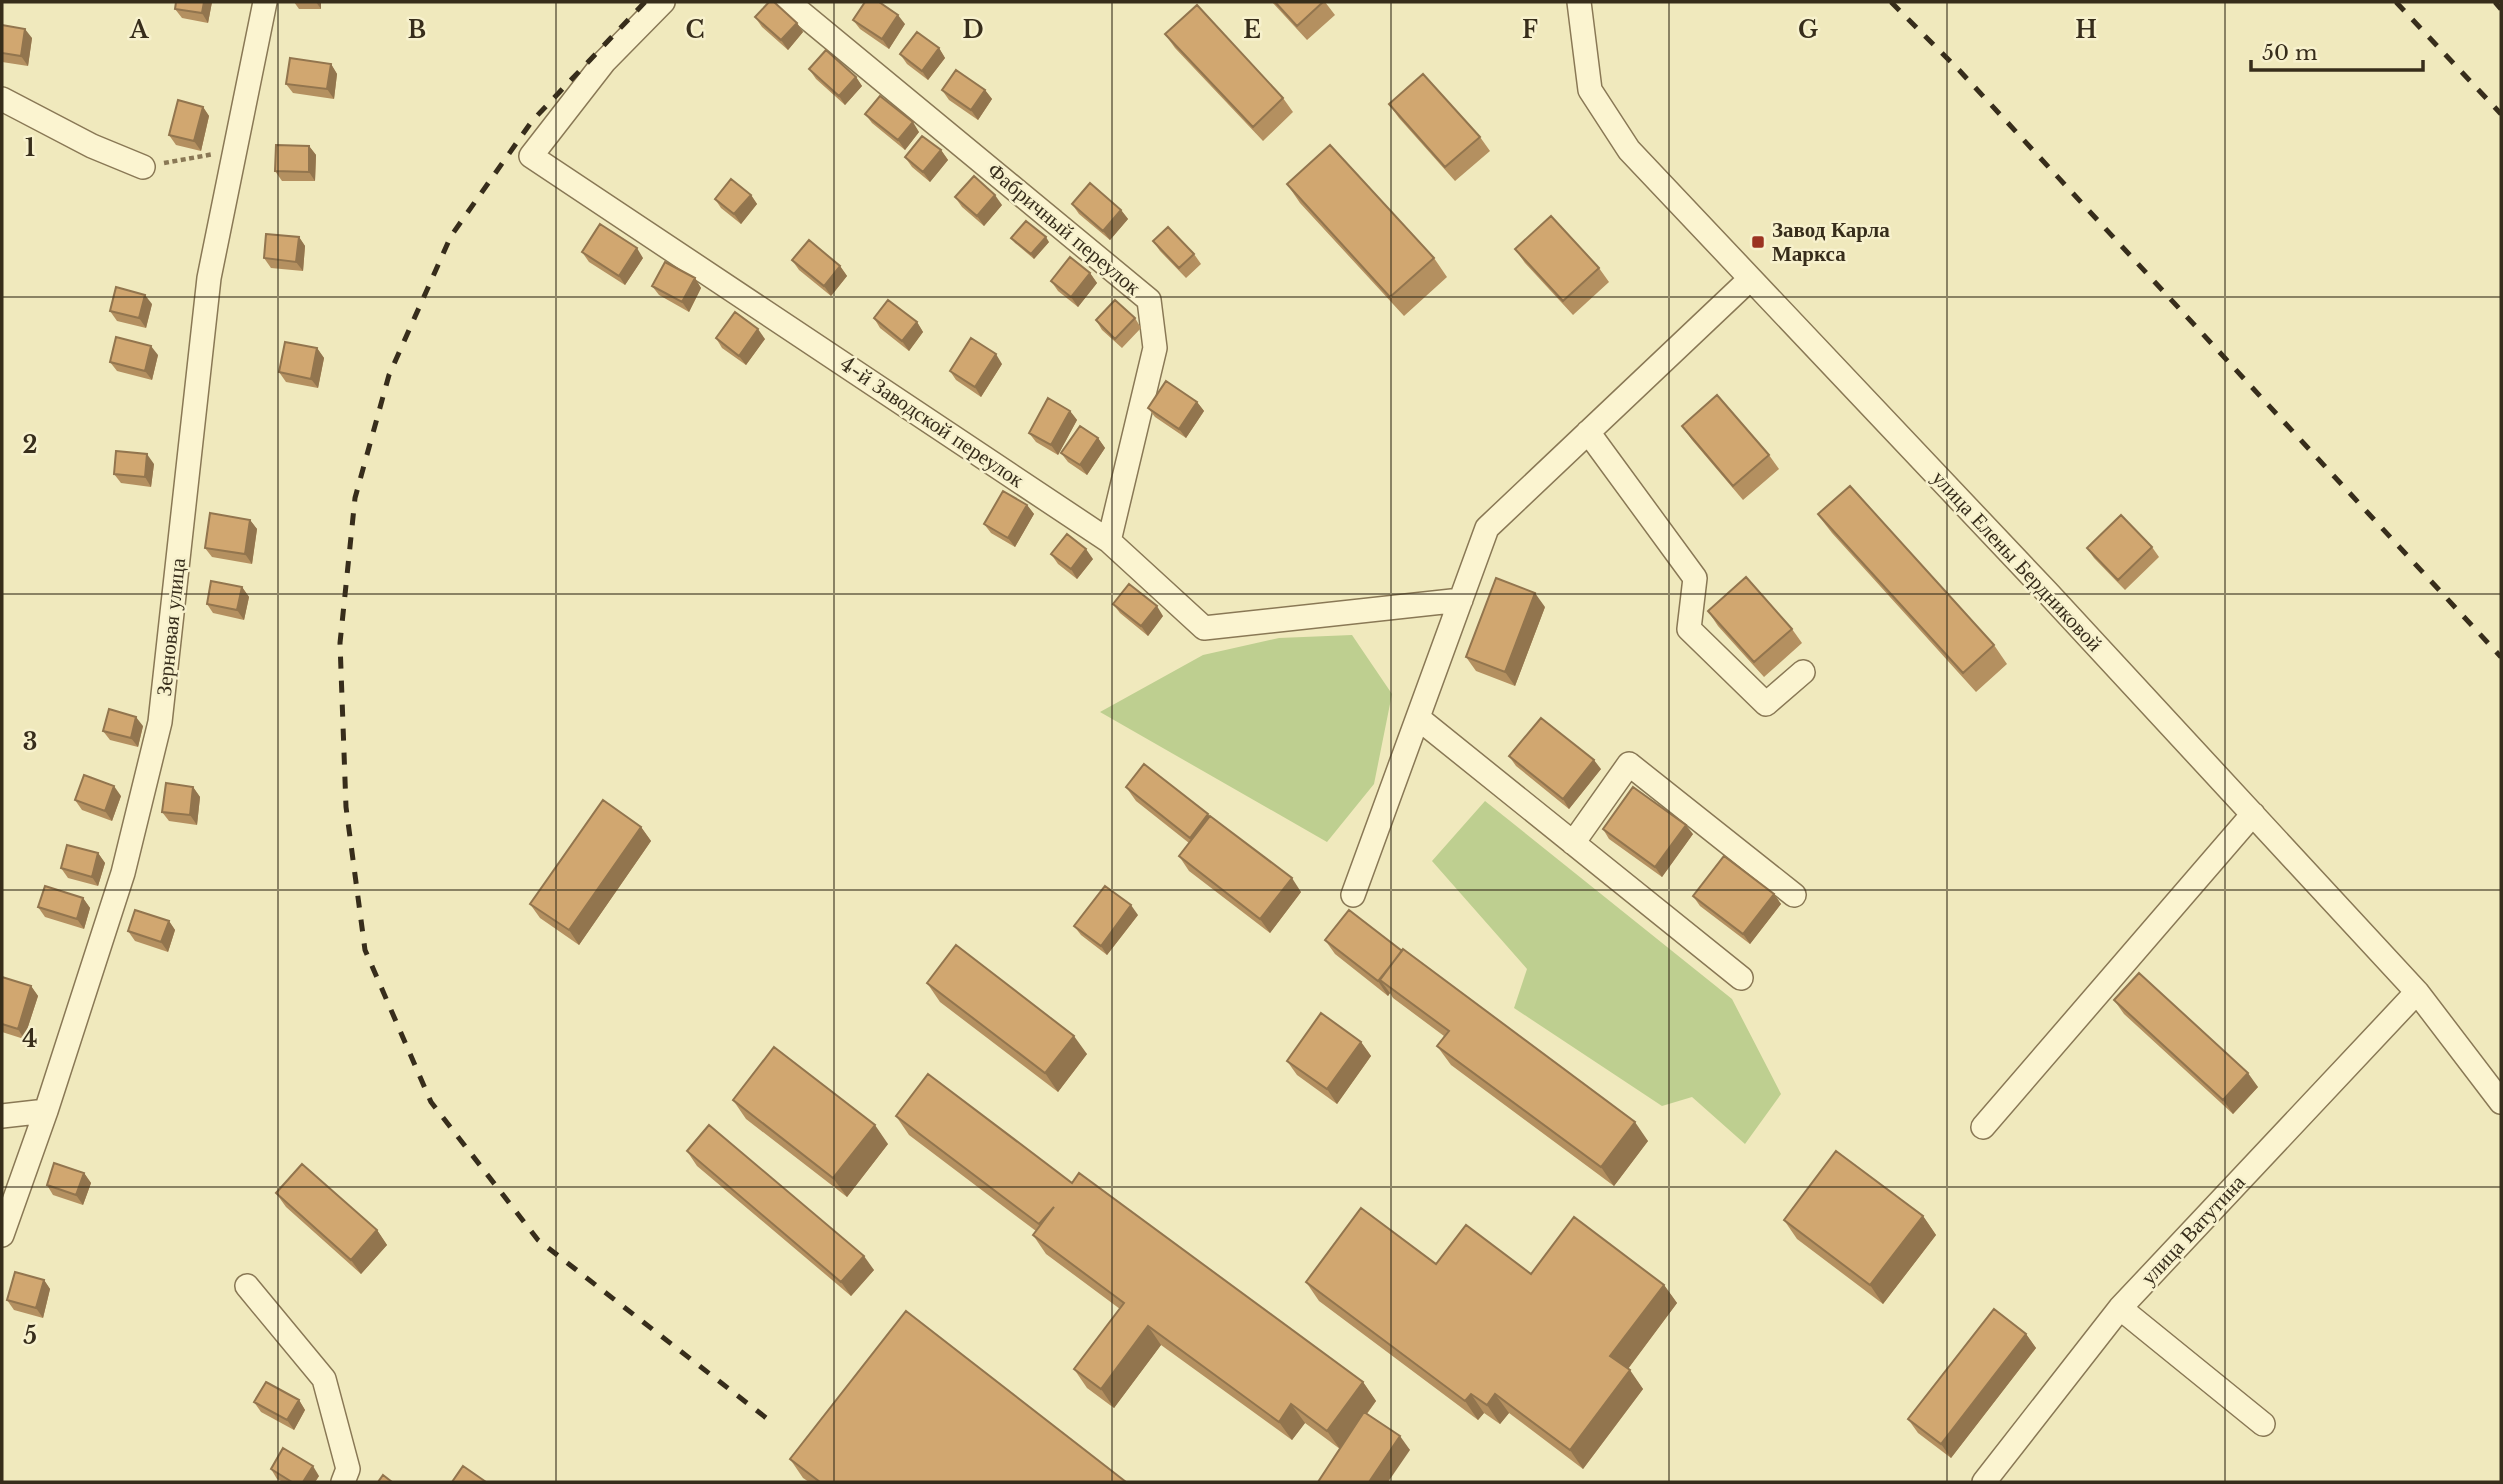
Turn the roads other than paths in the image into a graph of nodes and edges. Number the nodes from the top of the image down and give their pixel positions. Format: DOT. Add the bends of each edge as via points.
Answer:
graph roads {
  1 [pos="265,2"];
  2 [pos="663,2"];
  3 [pos="788,2"];
  4 [pos="1579,2"];
  5 [pos="2,99"];
  6 [pos="143,167"];
  7 [pos="1750,279"];
  8 [pos="1588,432"];
  9 [pos="1109,541"];
  10 [pos="1461,600"];
  11 [pos="1802,672"];
  12 [pos="1418,718"];
  13 [pos="2253,814"];
  14 [pos="1573,843"];
  15 [pos="1353,895"];
  16 [pos="1794,895"];
  17 [pos="1741,978"];
  18 [pos="2417,992"];
  19 [pos="2501,1102"];
  20 [pos="46,1111"];
  21 [pos="2,1116"];
  22 [pos="1983,1128"];
  23 [pos="2,1234"];
  24 [pos="247,1286"];
  25 [pos="2120,1308"];
  26 [pos="2263,1424"];
  27 [pos="343,1482"];
  28 [pos="1984,1482"];
  1 -- 20 [label="street, Зерновая улица" via="209,278 160,722 123,873"];
  2 -- 9 [label="street, 4-й Заводской переулок" via="604,62 531,156"];
  3 -- 9 [label="street, Фабричный переулок" via="1149,300 1155,348"];
  4 -- 7 [label="street, улица Елены Бердниковой" via="1590,90 1629,150"];
  5 -- 6 [label="street"];
  7 -- 8 [label="street"];
  7 -- 13 [label="street, улица Елены Бердниковой"];
  8 -- 10 [label="street" via="1487,528"];
  8 -- 11 [label="street" via="1695,578 1689,629 1766,704"];
  9 -- 10 [label="street, 4-й Заводской переулок" via="1203,628"];
  10 -- 12 [label="street"];
  12 -- 14 [label="street"];
  12 -- 15 [label="street"];
  13 -- 18 [label="street, улица Елены Бердниковой"];
  13 -- 22 [label="street"];
  14 -- 16 [label="street" via="1629,764"];
  14 -- 17 [label="street"];
  18 -- 19 [label="street, улица Елены Бердниковой"];
  18 -- 25 [label="street, улица Ватутина"];
  20 -- 21 [label="street"];
  20 -- 23 [label="street, Зерновая улица"];
  24 -- 27 [label="street" via="324,1379 348,1469"];
  25 -- 26 [label="street"];
  25 -- 28 [label="street, улица Ватутина"];
}
